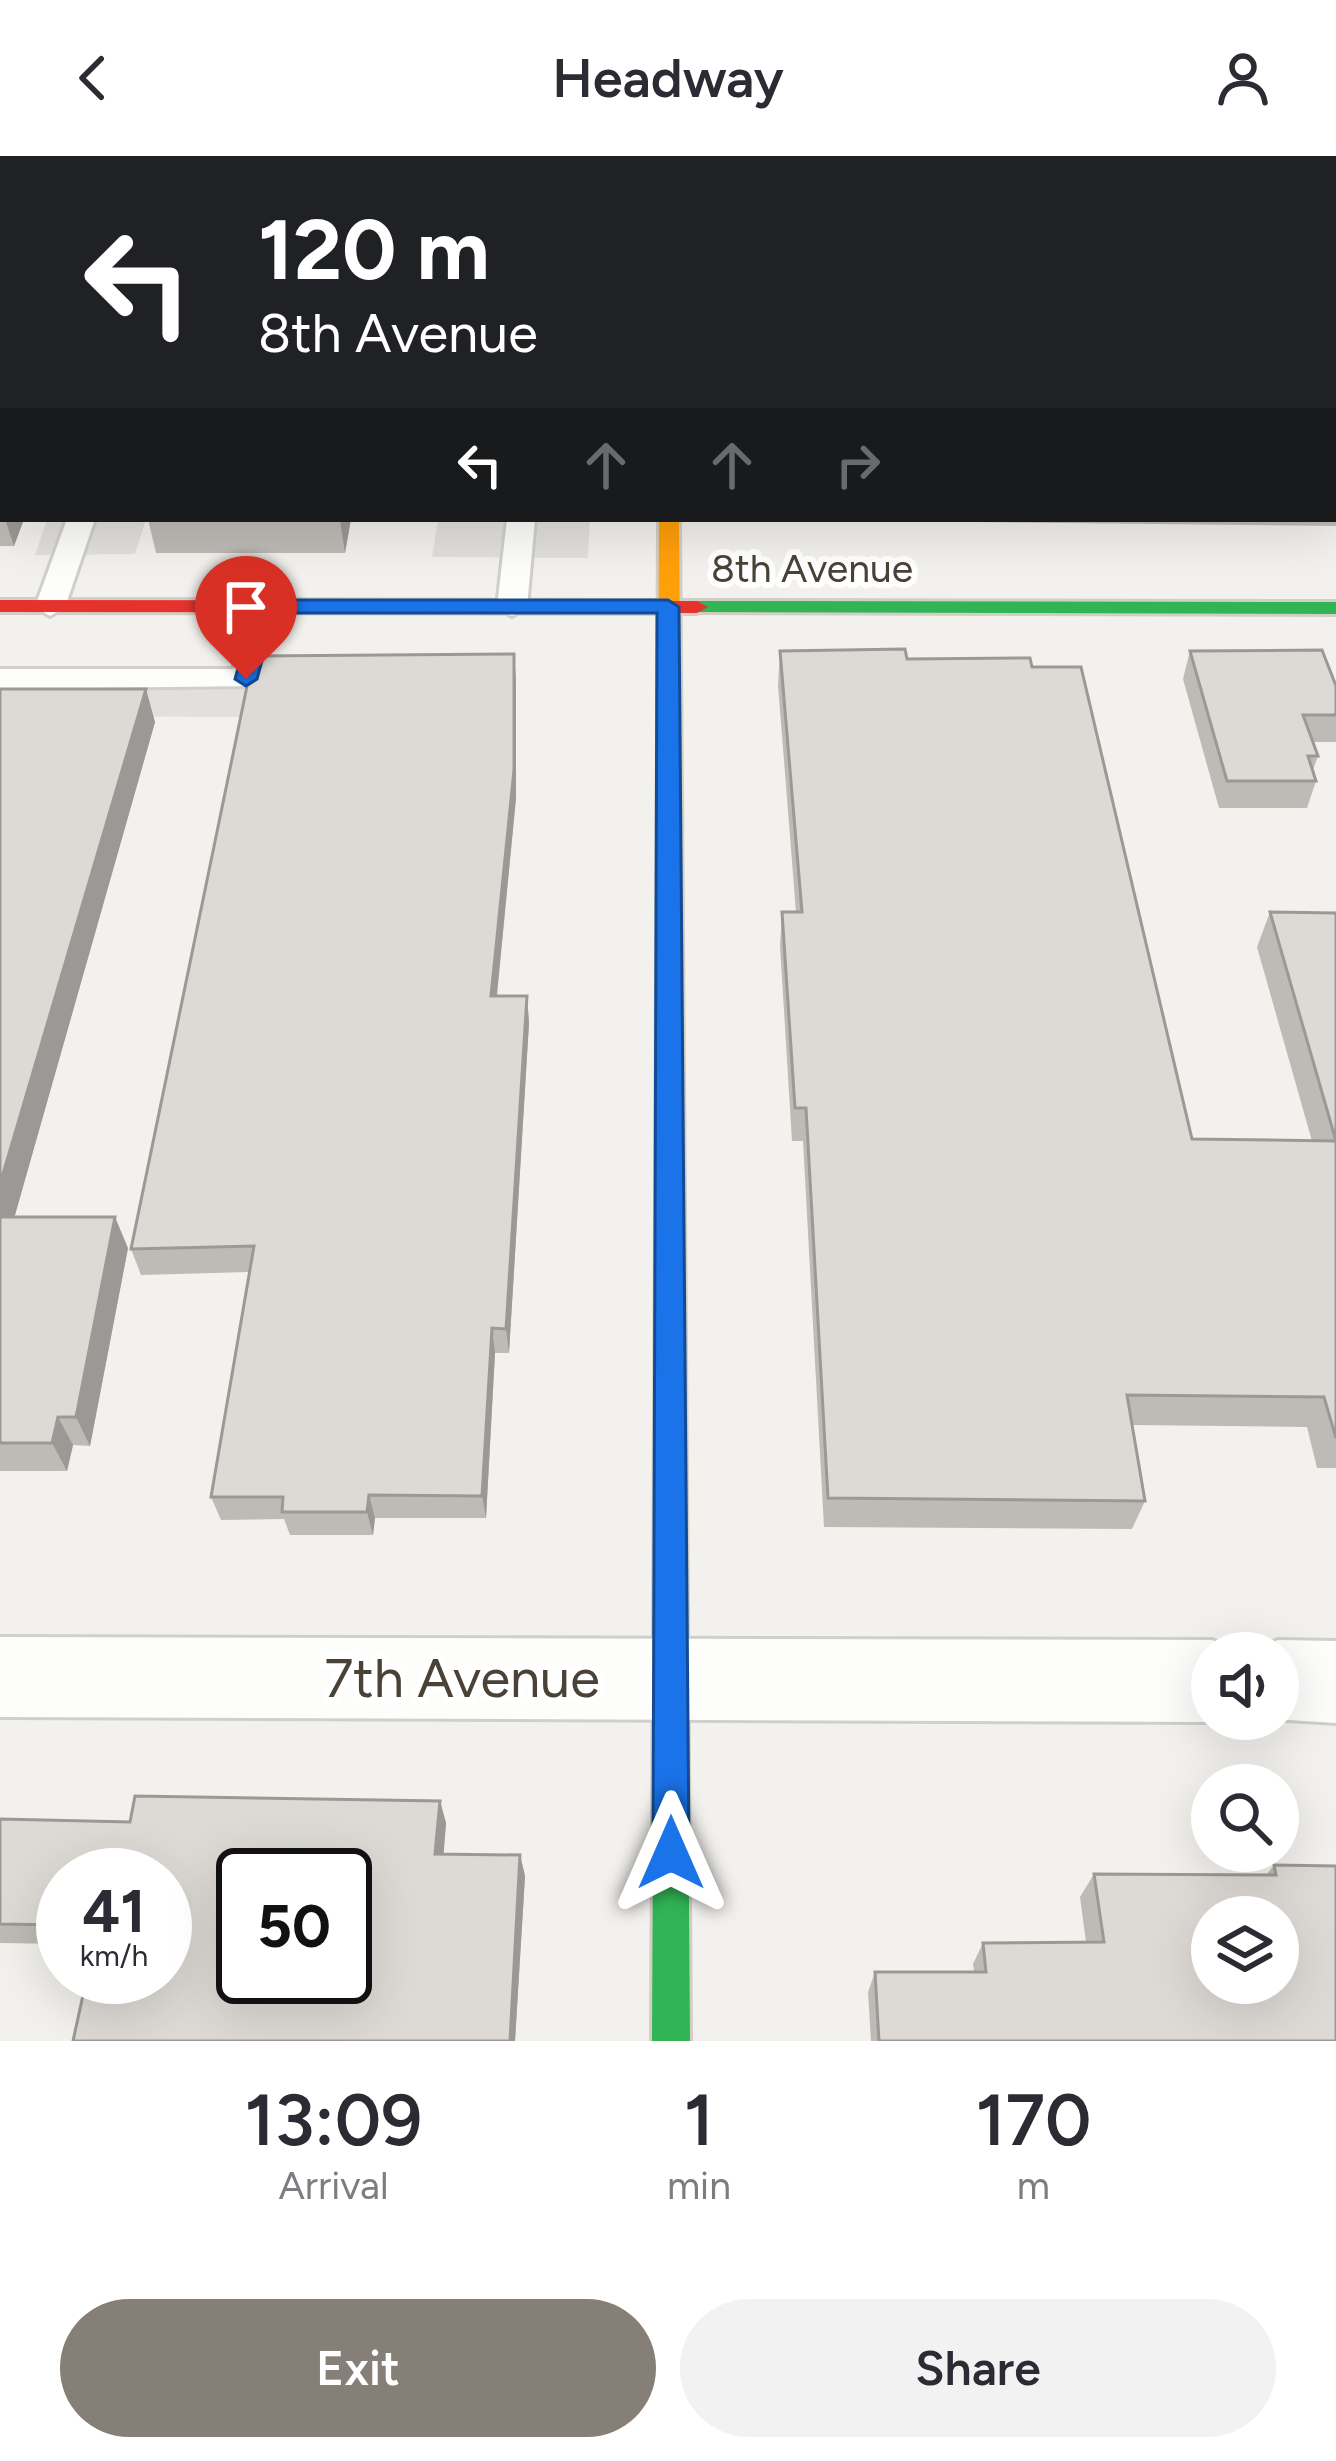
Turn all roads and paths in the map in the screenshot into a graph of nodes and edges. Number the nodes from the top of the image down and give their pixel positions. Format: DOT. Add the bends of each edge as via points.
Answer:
graph roads {
  1 [pos="80,522"];
  2 [pos="521,522"];
  3 [pos="668,522"];
  4 [pos="50,607"];
  5 [pos="266,607"];
  6 [pos="512,607"];
  7 [pos="668,607"];
  8 [pos="1336,608"];
  9 [pos="1,610"];
  10 [pos="0,679"];
  11 [pos="0,1677"];
  12 [pos="670,1678"];
  13 [pos="1191,1681"];
  14 [pos="1299,1682"];
  15 [pos="1336,1682"];
  16 [pos="671,2041"];
  1 -- 4 [label="lane"];
  2 -- 6 [label="lane"];
  3 -- 7 [label="main road"];
  4 -- 5 [label="main road, 8th Avenue"];
  4 -- 9 [label="main road, 8th Avenue"];
  5 -- 6 [label="main road, 8th Avenue"];
  5 -- 10 [label="lane" via="246,679"];
  6 -- 7 [label="main road, 8th Avenue"];
  7 -- 8 [label="main road, 8th Avenue"];
  7 -- 12 [label="main road"];
  11 -- 12 [label="street, 7th Avenue"];
  12 -- 13 [label="street, 7th Avenue"];
  12 -- 16 [label="main road"];
  14 -- 15 [label="street"];
}
